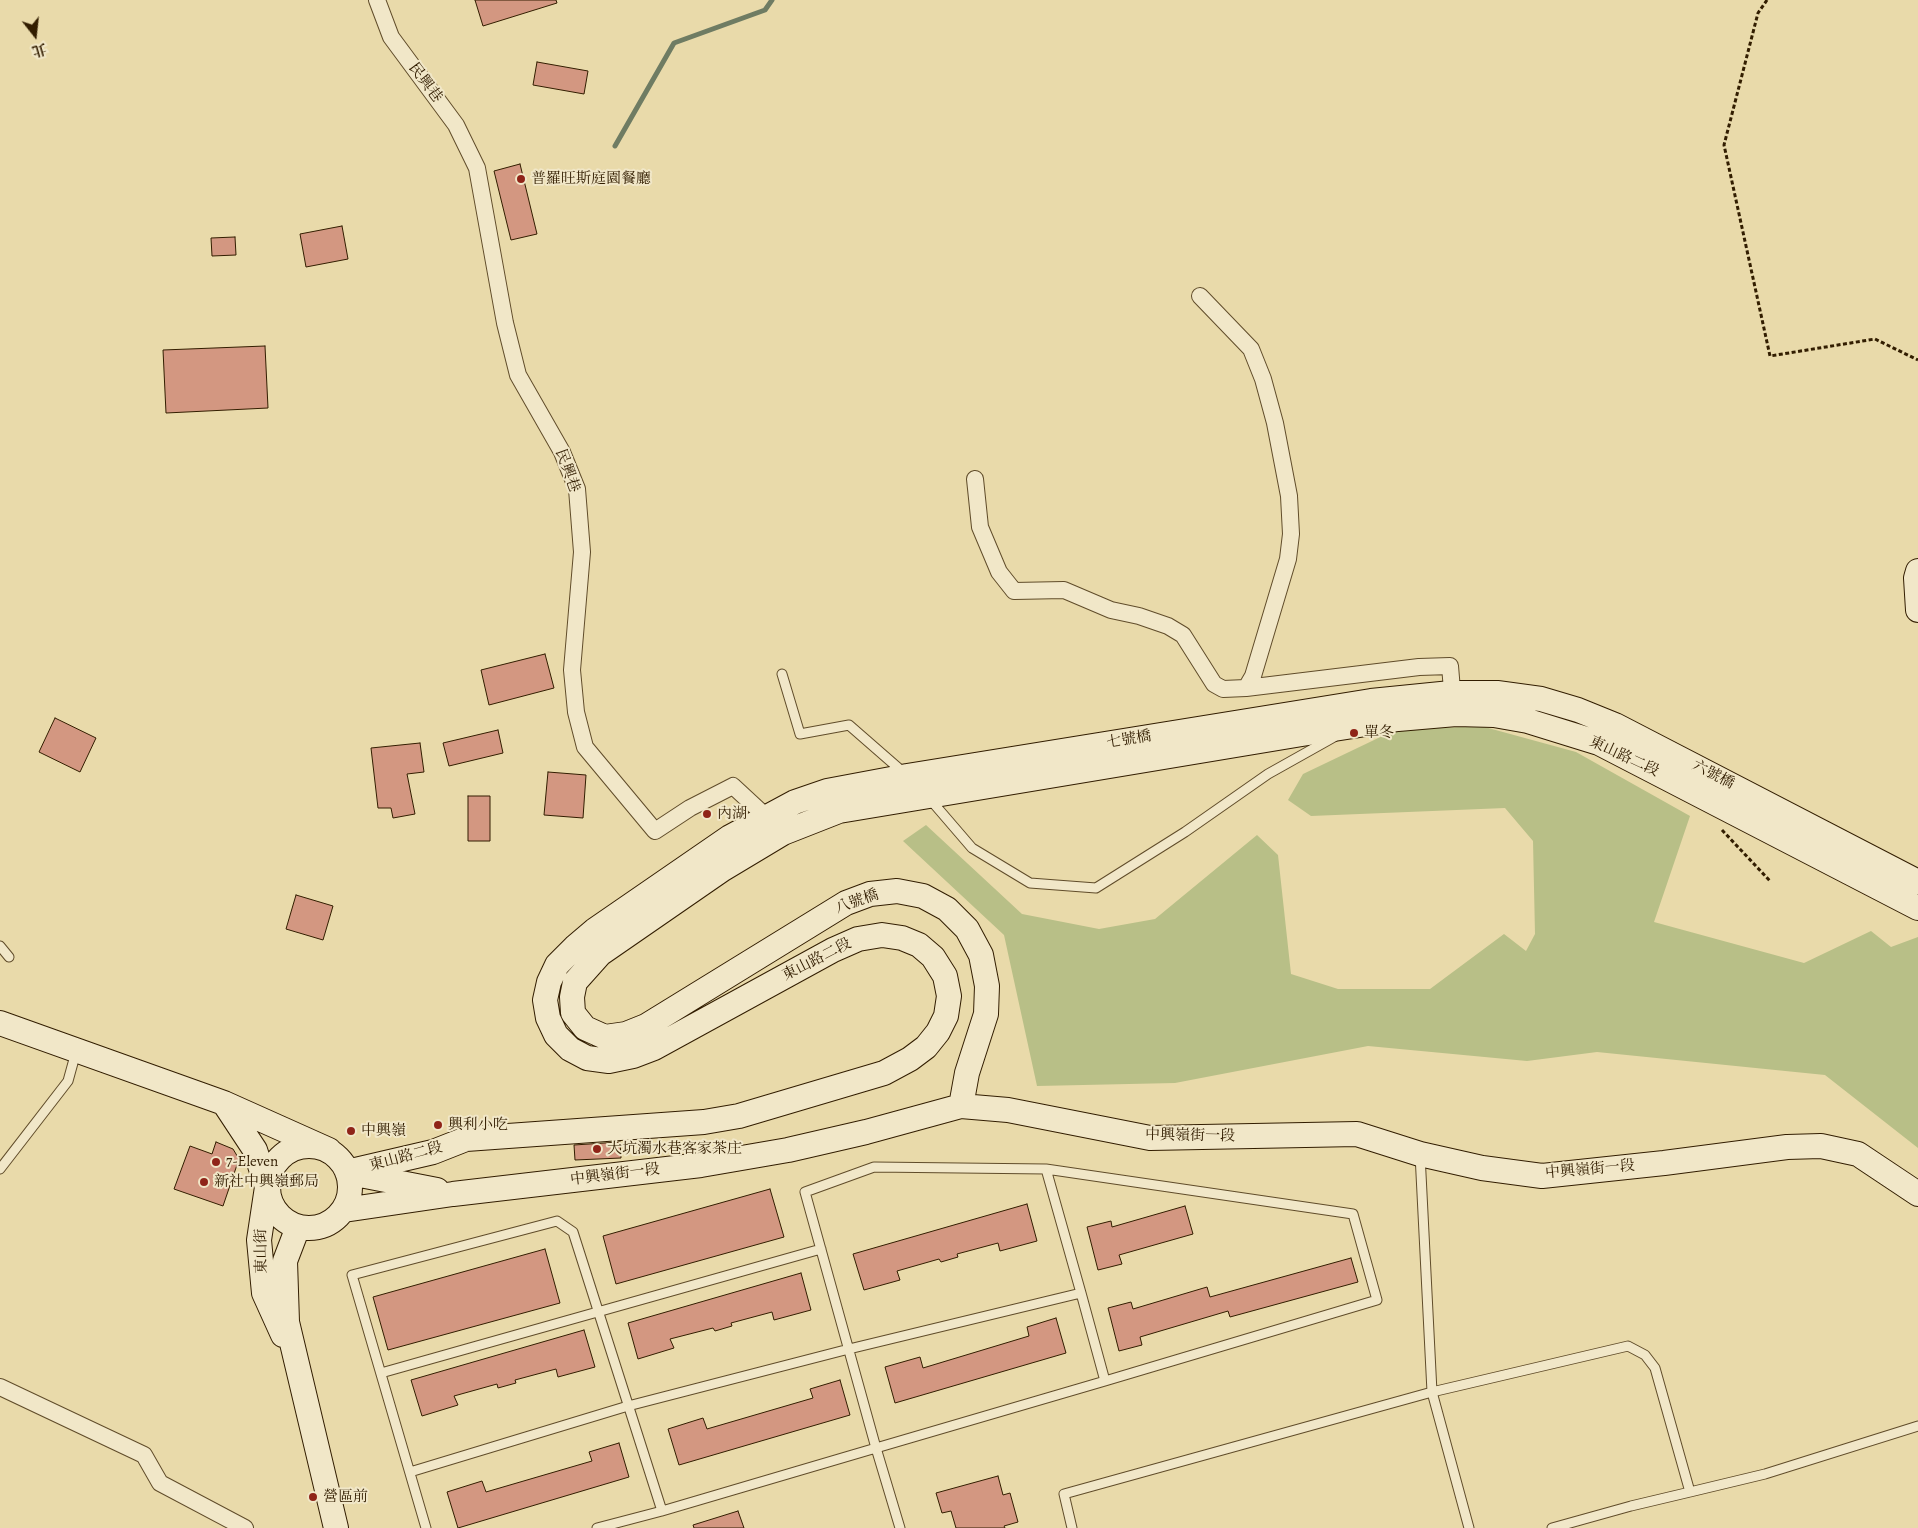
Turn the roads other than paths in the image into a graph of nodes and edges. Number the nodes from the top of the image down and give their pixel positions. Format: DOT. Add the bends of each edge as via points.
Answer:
graph roads {
  1 [pos="377,0"];
  2 [pos="1200,296"];
  3 [pos="975,479"];
  4 [pos="1918,571"];
  5 [pos="1918,610"];
  6 [pos="782,674"];
  7 [pos="1246,688"];
  8 [pos="1541,699"];
  9 [pos="1453,703"];
  10 [pos="1301,723"];
  11 [pos="1354,726"];
  12 [pos="959,768"];
  13 [pos="917,785"];
  14 [pos="971,789"];
  15 [pos="766,816"];
  16 [pos="782,833"];
  17 [pos="1918,882"];
  18 [pos="1918,908"];
  19 [pos="0,946"];
  20 [pos="9,957"];
  21 [pos="0,1023"];
  22 [pos="646,1026"];
  23 [pos="77,1049"];
  24 [pos="224,1102"];
  25 [pos="960,1106"];
  26 [pos="330,1150"];
  27 [pos="1420,1154"];
  28 [pos="0,1169"];
  29 [pos="1046,1169"];
  30 [pos="347,1172"];
  31 [pos="267,1187"];
  32 [pos="453,1194"];
  33 [pos="1918,1194"];
  34 [pos="344,1210"];
  35 [pos="298,1227"];
  36 [pos="821,1249"];
  37 [pos="1081,1293"];
  38 [pos="598,1312"];
  39 [pos="849,1349"];
  40 [pos="298,1369"];
  41 [pos="381,1372"];
  42 [pos="1105,1380"];
  43 [pos="0,1387"];
  44 [pos="1432,1392"];
  45 [pos="628,1406"];
  46 [pos="1918,1426"];
  47 [pos="876,1448"];
  48 [pos="410,1472"];
  49 [pos="1690,1492"];
  50 [pos="662,1511"];
  51 [pos="245,1528"];
  52 [pos="336,1528"];
  53 [pos="426,1528"];
  54 [pos="597,1528"];
  55 [pos="900,1528"];
  56 [pos="1072,1528"];
  57 [pos="1469,1528"];
  58 [pos="1552,1528"];
  1 -- 15 [label="street, 民興巷" via="391,37 456,125 477,168 505,323 518,375 562,452 577,489 582,552 572,670 576,712 585,747 655,831 733,786"];
  2 -- 7 [label="street" via="1251,349 1264,379 1289,496 1291,534 1288,559 1253,676"];
  3 -- 7 [label="street" via="983,535 999,572 1014,591 1064,590 1111,610 1168,626 1183,635 1214,684 1223,689"];
  4 -- 5 [label="main road"];
  6 -- 13 [label="lane" via="800,734 849,725"];
  7 -- 9 [label="street" via="1450,666"];
  8 -- 9 [label="main road, 東山路二段" via="1497,693"];
  8 -- 17 [label="main road, 六號橋" via="1615,725"];
  9 -- 10 [label="main road, 東山路二段"];
  9 -- 11 [label="main road, 東山路二段"];
  9 -- 18 [label="main road, 東山路二段" via="1599,743"];
  10 -- 11 [label="main road, 東山路二段"];
  10 -- 12 [label="main road, 七號橋"];
  10 -- 14 [label="main road, 七號橋"];
  11 -- 13 [label="lane" via="1268,774 1186,832 1096,888 1030,883 972,848"];
  12 -- 13 [label="main road, 東山路二段"];
  13 -- 14 [label="main road, 東山路二段"];
  13 -- 15 [label="main road, 東山路二段" via="827,791"];
  13 -- 16 [label="main road, 東山路二段"];
  15 -- 16 [label="street, 民興巷"];
  15 -- 30 [label="main road, 東山路二段" via="610,919 563,958 549,982 545,1000 548,1018 556,1035 570,1049 587,1058 609,1060 633,1056 654,1048 833,950 858,939 882,935 919,945 933,957 945,976 949,996 946,1016 926,1047 884,1073 739,1116 704,1122 466,1139 433,1152"];
  16 -- 22 [label="main road, 東山路二段" via="723,868 600,954 575,982 573,1013 585,1028 605,1037 626,1034"];
  19 -- 20 [label="lane"];
  21 -- 23 [label="main road"];
  22 -- 25 [label="main road, 八號橋" via="826,914 870,894 897,891 923,896 947,909 967,929 981,955 987,986 986,1014 966,1073"];
  23 -- 24 [label="main road"];
  23 -- 28 [label="lane" via="68,1081"];
  24 -- 26 [label="main road"];
  24 -- 31 [label="main road, 東山街" via="255,1150"];
  25 -- 27 [label="main road, 中興嶺街一段" via="1008,1110 1150,1138 1357,1134"];
  25 -- 32 [label="main road, 中興嶺街一段" via="788,1150 701,1165"];
  26 -- 30 [label="main road"];
  26 -- 31 [label="main road" via="316,1145 301,1145 288,1151 276,1160 269,1173"];
  27 -- 33 [label="main road, 中興嶺街一段" via="1482,1168 1542,1176 1787,1147 1821,1146 1858,1154"];
  27 -- 44 [label="lane"];
  29 -- 36 [label="lane" via="874,1167 806,1192"];
  29 -- 37 [label="lane"];
  29 -- 42 [label="lane" via="1353,1214 1377,1300"];
  30 -- 32 [label="main road, 中興嶺街一段"];
  30 -- 34 [label="main road" via="351,1188"];
  31 -- 35 [label="main road" via="269,1200 276,1212"];
  31 -- 40 [label="main road, 東山街" via="259,1240 264,1293"];
  32 -- 34 [label="main road, 中興嶺街一段"];
  34 -- 35 [label="main road" via="325,1225"];
  35 -- 40 [label="main road, 東山街" via="284,1261 284,1287 287,1322"];
  36 -- 38 [label="lane"];
  36 -- 39 [label="lane"];
  37 -- 39 [label="lane"];
  37 -- 42 [label="lane"];
  38 -- 41 [label="lane"];
  38 -- 41 [label="lane" via="573,1232 557,1220 352,1275"];
  38 -- 45 [label="lane"];
  39 -- 45 [label="lane"];
  39 -- 47 [label="lane"];
  40 -- 52 [label="main road, 東山街"];
  41 -- 48 [label="lane"];
  42 -- 47 [label="lane"];
  43 -- 51 [label="street" via="144,1455 160,1483"];
  44 -- 49 [label="lane" via="1628,1346 1645,1354 1656,1368"];
  44 -- 56 [label="lane" via="1064,1494"];
  44 -- 57 [label="lane"];
  45 -- 48 [label="lane"];
  45 -- 50 [label="lane"];
  46 -- 49 [label="lane" via="1765,1474"];
  47 -- 50 [label="lane"];
  47 -- 55 [label="lane"];
  48 -- 53 [label="lane"];
  49 -- 58 [label="lane"];
  50 -- 54 [label="lane"];
}
